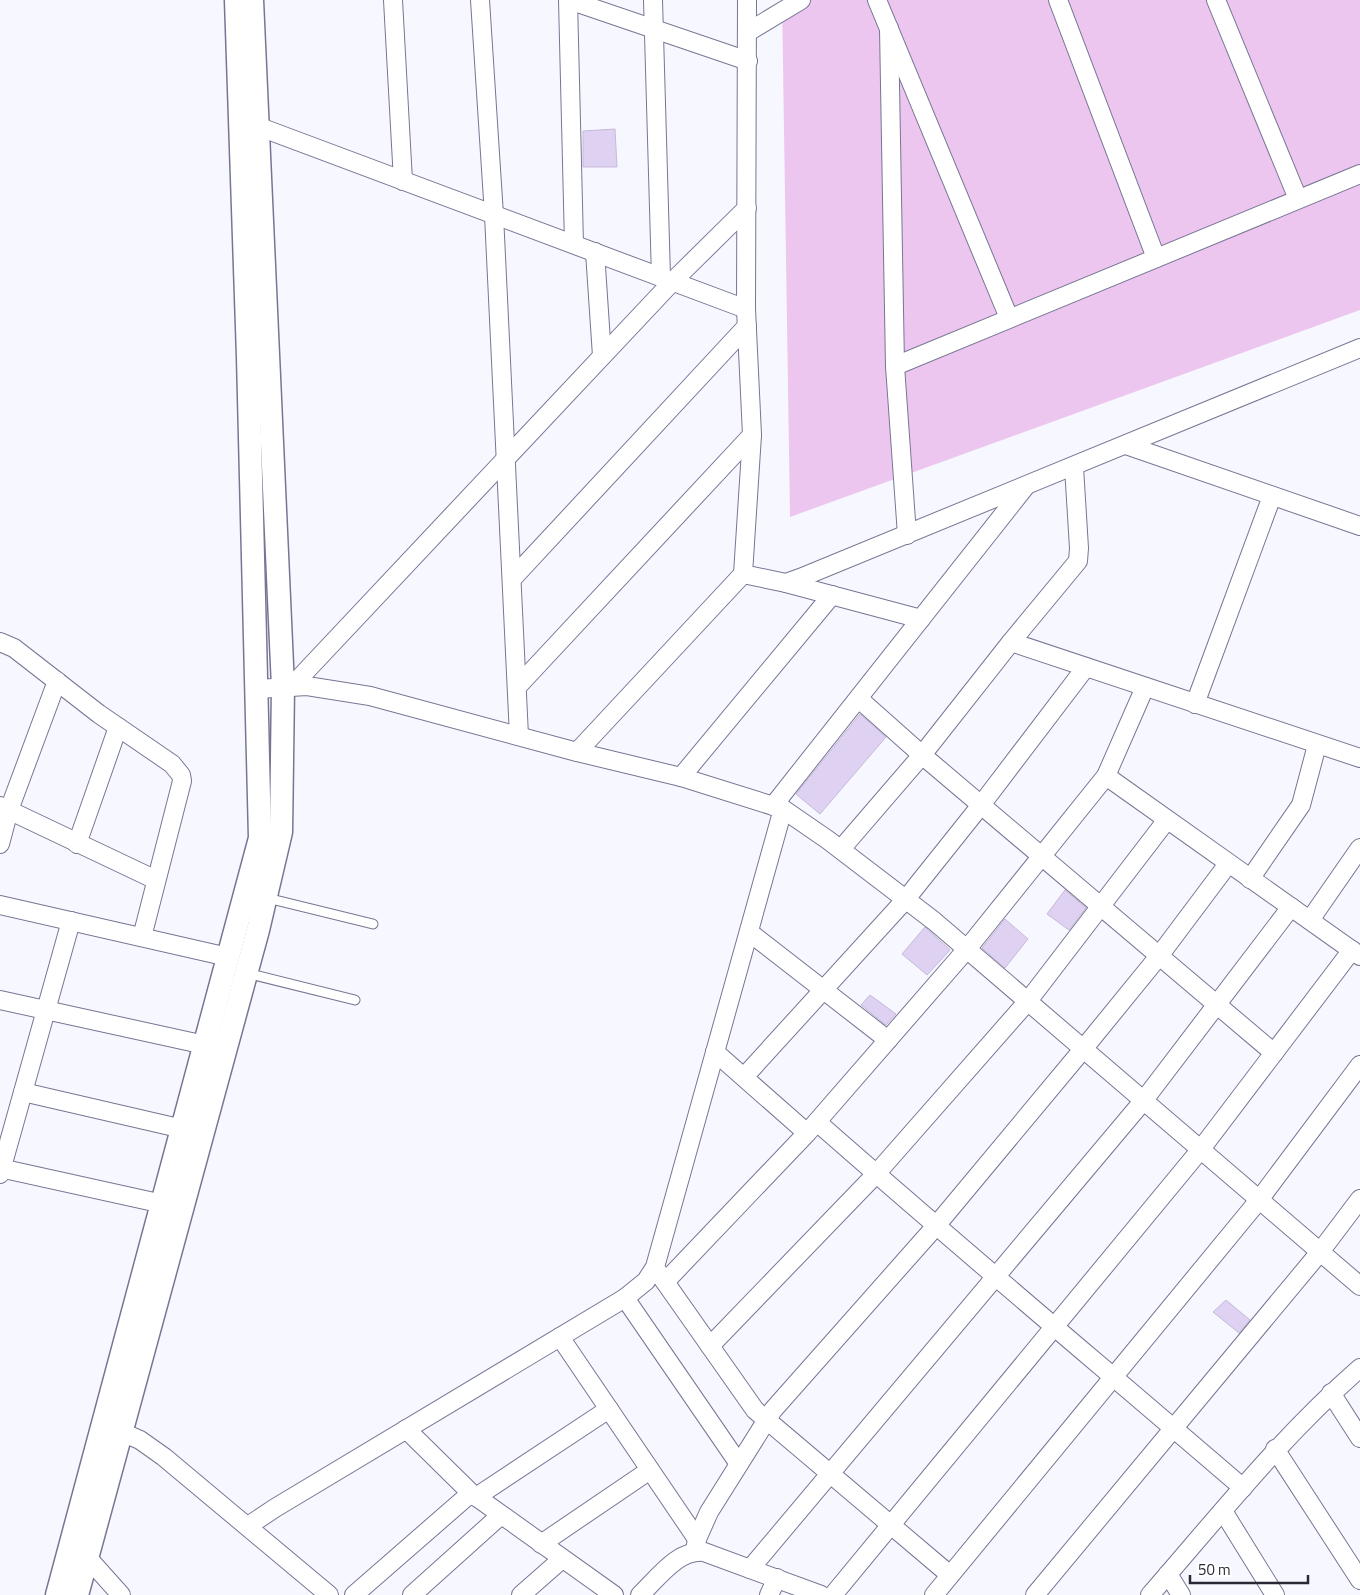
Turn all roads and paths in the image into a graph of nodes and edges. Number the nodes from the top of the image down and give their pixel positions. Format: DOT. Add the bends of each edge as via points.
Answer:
graph roads {
  1 [pos="236,0"];
  2 [pos="252,0"];
  3 [pos="393,0"];
  4 [pos="480,0"];
  5 [pos="568,0"];
  6 [pos="653,0"];
  7 [pos="747,0"];
  8 [pos="801,0"];
  9 [pos="877,0"];
  10 [pos="1058,0"];
  11 [pos="1216,0"];
  12 [pos="889,28"];
  13 [pos="655,29"];
  14 [pos="748,32"];
  15 [pos="748,61"];
  16 [pos="257,126"];
  17 [pos="1360,174"];
  18 [pos="403,181"];
  19 [pos="1298,199"];
  20 [pos="747,208"];
  21 [pos="494,215"];
  22 [pos="574,244"];
  23 [pos="595,252"];
  24 [pos="1156,258"];
  25 [pos="667,279"];
  26 [pos="747,317"];
  27 [pos="1010,318"];
  28 [pos="1360,348"];
  29 [pos="602,356"];
  30 [pos="894,366"];
  31 [pos="752,435"];
  32 [pos="1126,445"];
  33 [pos="506,458"];
  34 [pos="1074,467"];
  35 [pos="1026,486"];
  36 [pos="1272,496"];
  37 [pos="1360,526"];
  38 [pos="907,536"];
  39 [pos="743,574"];
  40 [pos="512,579"];
  41 [pos="786,583"];
  42 [pos="832,595"];
  43 [pos="922,619"];
  44 [pos="0,642"];
  45 [pos="1011,642"];
  46 [pos="1086,667"];
  47 [pos="57,681"];
  48 [pos="287,687"];
  49 [pos="517,687"];
  50 [pos="1145,687"];
  51 [pos="257,690"];
  52 [pos="859,698"];
  53 [pos="1195,704"];
  54 [pos="118,727"];
  55 [pos="519,736"];
  56 [pos="1317,745"];
  57 [pos="577,752"];
  58 [pos="922,755"];
  59 [pos="1360,758"];
  60 [pos="1106,776"];
  61 [pos="682,777"];
  62 [pos="981,805"];
  63 [pos="5,808"];
  64 [pos="778,808"];
  65 [pos="1166,821"];
  66 [pos="0,844"];
  67 [pos="77,844"];
  68 [pos="1360,848"];
  69 [pos="840,849"];
  70 [pos="1040,855"];
  71 [pos="1228,864"];
  72 [pos="1250,879"];
  73 [pos="156,880"];
  74 [pos="266,897"];
  75 [pos="906,899"];
  76 [pos="0,904"];
  77 [pos="1101,907"];
  78 [pos="1291,907"];
  79 [pos="1310,920"];
  80 [pos="71,921"];
  81 [pos="373,924"];
  82 [pos="749,932"];
  83 [pos="142,937"];
  84 [pos="967,949"];
  85 [pos="1356,953"];
  86 [pos="1159,956"];
  87 [pos="228,957"];
  88 [pos="246,972"];
  89 [pos="824,990"];
  90 [pos="0,1000"];
  91 [pos="355,1000"];
  92 [pos="1028,1001"];
  93 [pos="1217,1005"];
  94 [pos="46,1010"];
  95 [pos="888,1040"];
  96 [pos="205,1045"];
  97 [pos="1084,1048"];
  98 [pos="715,1052"];
  99 [pos="1274,1053"];
  100 [pos="1360,1065"];
  101 [pos="744,1077"];
  102 [pos="23,1092"];
  103 [pos="1144,1100"];
  104 [pos="812,1127"];
  105 [pos="183,1129"];
  106 [pos="1201,1149"];
  107 [pos="0,1170"];
  108 [pos="876,1174"];
  109 [pos="1360,1199"];
  110 [pos="1260,1200"];
  111 [pos="163,1204"];
  112 [pos="935,1227"];
  113 [pos="1320,1252"];
  114 [pos="660,1275"];
  115 [pos="997,1277"];
  116 [pos="1360,1286"];
  117 [pos="626,1298"];
  118 [pos="1054,1325"];
  119 [pos="560,1337"];
  120 [pos="710,1346"];
  121 [pos="1360,1368"];
  122 [pos="1114,1377"];
  123 [pos="1331,1393"];
  124 [pos="609,1409"];
  125 [pos="766,1421"];
  126 [pos="113,1428"];
  127 [pos="1174,1429"];
  128 [pos="406,1430"];
  129 [pos="1360,1438"];
  130 [pos="1275,1449"];
  131 [pos="738,1464"];
  132 [pos="650,1470"];
  133 [pos="829,1475"];
  134 [pos="1243,1488"];
  135 [pos="473,1495"];
  136 [pos="1223,1511"];
  137 [pos="501,1515"];
  138 [pos="891,1525"];
  139 [pos="248,1526"];
  140 [pos="541,1544"];
  141 [pos="696,1545"];
  142 [pos="87,1557"];
  143 [pos="562,1559"];
  144 [pos="750,1569"];
  145 [pos="1168,1574"];
  146 [pos="950,1576"];
  147 [pos="777,1578"];
  148 [pos="1360,1580"];
  149 [pos="57,1595"];
  150 [pos="77,1595"];
  151 [pos="121,1595"];
  152 [pos="328,1595"];
  153 [pos="354,1595"];
  154 [pos="412,1595"];
  155 [pos="521,1595"];
  156 [pos="614,1595"];
  157 [pos="640,1595"];
  158 [pos="769,1595"];
  159 [pos="821,1595"];
  160 [pos="833,1595"];
  161 [pos="934,1595"];
  162 [pos="1035,1595"];
  163 [pos="1150,1595"];
  164 [pos="1182,1595"];
  165 [pos="1275,1595"];
  1 -- 51 [label="street"];
  2 -- 16 [label="street"];
  3 -- 18 [label="street"];
  4 -- 21 [label="street"];
  5 -- 13 [label="street"];
  5 -- 22 [label="street"];
  6 -- 13 [label="street"];
  7 -- 14 [label="street"];
  8 -- 14 [label="street"];
  9 -- 12 [label="street"];
  10 -- 24 [label="street"];
  11 -- 19 [label="street"];
  12 -- 27 [label="street"];
  12 -- 30 [label="street"];
  13 -- 15 [label="street"];
  13 -- 25 [label="street"];
  14 -- 15 [label="street"];
  15 -- 20 [label="street"];
  16 -- 18 [label="street"];
  16 -- 48 [label="street"];
  17 -- 19 [label="street"];
  18 -- 21 [label="street"];
  19 -- 24 [label="street"];
  20 -- 25 [label="street"];
  20 -- 26 [label="street"];
  21 -- 22 [label="street"];
  21 -- 33 [label="street"];
  22 -- 23 [label="street"];
  23 -- 25 [label="street"];
  23 -- 29 [label="street"];
  24 -- 27 [label="street"];
  25 -- 26 [label="street"];
  25 -- 29 [label="street"];
  26 -- 31 [label="street"];
  26 -- 40 [label="street"];
  27 -- 30 [label="street"];
  28 -- 32 [label="street"];
  29 -- 33 [label="street"];
  30 -- 38 [label="street"];
  31 -- 39 [label="street"];
  31 -- 49 [label="street"];
  32 -- 34 [label="street"];
  32 -- 36 [label="street"];
  33 -- 40 [label="street"];
  33 -- 48 [label="street"];
  34 -- 35 [label="street"];
  34 -- 45 [label="street" via="1080,548 1078,561"];
  35 -- 38 [label="street"];
  35 -- 43 [label="street"];
  36 -- 37 [label="street"];
  36 -- 53 [label="street"];
  38 -- 41 [label="street"];
  39 -- 41 [label="street"];
  39 -- 57 [label="street"];
  40 -- 49 [label="street"];
  41 -- 42 [label="street"];
  42 -- 43 [label="street"];
  42 -- 61 [label="street"];
  43 -- 52 [label="street"];
  44 -- 47 [label="street" via="14,648"];
  45 -- 46 [label="street"];
  45 -- 58 [label="street"];
  46 -- 50 [label="street"];
  46 -- 62 [label="street"];
  47 -- 54 [label="street"];
  47 -- 63 [label="street"];
  48 -- 51 [label="street"];
  48 -- 55 [label="street" via="337,689"];
  48 -- 74 [label="street" via="281,832"];
  49 -- 55 [label="street"];
  50 -- 53 [label="street"];
  50 -- 60 [label="street"];
  51 -- 87 [label="street" via="260,838"];
  52 -- 58 [label="street"];
  52 -- 64 [label="street"];
  53 -- 56 [label="street"];
  54 -- 67 [label="street"];
  54 -- 73 [label="street" via="172,764 181,775"];
  55 -- 57 [label="street"];
  56 -- 59 [label="street"];
  56 -- 72 [label="street" via="1301,805"];
  57 -- 61 [label="street"];
  58 -- 62 [label="street"];
  58 -- 69 [label="street"];
  60 -- 65 [label="street"];
  60 -- 70 [label="street"];
  61 -- 64 [label="street"];
  62 -- 70 [label="street"];
  62 -- 75 [label="street"];
  63 -- 66 [label="street"];
  63 -- 67 [label="street"];
  64 -- 69 [label="street"];
  64 -- 82 [label="street"];
  65 -- 71 [label="street"];
  65 -- 77 [label="street"];
  67 -- 73 [label="street"];
  68 -- 79 [label="street"];
  69 -- 75 [label="street"];
  70 -- 77 [label="street"];
  70 -- 84 [label="street"];
  71 -- 72 [label="street"];
  71 -- 86 [label="street"];
  72 -- 78 [label="street"];
  73 -- 83 [label="street"];
  74 -- 81 [label="lane"];
  74 -- 88 [label="street"];
  75 -- 84 [label="street"];
  75 -- 89 [label="street"];
  76 -- 80 [label="street"];
  77 -- 86 [label="street"];
  77 -- 92 [label="street"];
  78 -- 79 [label="street"];
  78 -- 93 [label="street"];
  79 -- 85 [label="street"];
  80 -- 83 [label="street"];
  80 -- 94 [label="street"];
  82 -- 89 [label="street"];
  82 -- 98 [label="street"];
  83 -- 87 [label="street"];
  84 -- 92 [label="street"];
  84 -- 95 [label="street"];
  85 -- 99 [label="street"];
  86 -- 93 [label="street"];
  86 -- 97 [label="street"];
  87 -- 96 [label="street"];
  88 -- 91 [label="lane"];
  88 -- 126 [label="street"];
  89 -- 95 [label="street"];
  89 -- 101 [label="street"];
  90 -- 94 [label="street"];
  92 -- 97 [label="street"];
  92 -- 108 [label="street"];
  93 -- 99 [label="street"];
  93 -- 103 [label="street"];
  94 -- 96 [label="street"];
  94 -- 102 [label="street"];
  95 -- 104 [label="street"];
  96 -- 105 [label="street"];
  97 -- 103 [label="street"];
  97 -- 112 [label="street"];
  98 -- 101 [label="street"];
  98 -- 114 [label="street"];
  99 -- 106 [label="street"];
  100 -- 110 [label="street"];
  101 -- 104 [label="street"];
  102 -- 105 [label="street"];
  102 -- 107 [label="street"];
  103 -- 106 [label="street"];
  103 -- 115 [label="street"];
  104 -- 108 [label="street"];
  104 -- 114 [label="street"];
  105 -- 111 [label="street"];
  106 -- 110 [label="street"];
  106 -- 118 [label="street"];
  107 -- 111 [label="street"];
  108 -- 112 [label="street"];
  108 -- 120 [label="street"];
  109 -- 113 [label="street"];
  110 -- 113 [label="street"];
  110 -- 122 [label="street"];
  111 -- 126 [label="street"];
  112 -- 115 [label="street"];
  112 -- 125 [label="street"];
  113 -- 116 [label="street"];
  113 -- 127 [label="street"];
  114 -- 117 [label="street" via="646,1280"];
  114 -- 120 [label="street"];
  115 -- 118 [label="street"];
  115 -- 133 [label="street"];
  117 -- 119 [label="street"];
  117 -- 131 [label="street"];
  118 -- 122 [label="street"];
  118 -- 138 [label="street"];
  119 -- 124 [label="street"];
  119 -- 128 [label="street"];
  120 -- 125 [label="street" via="747,1400"];
  121 -- 123 [label="street"];
  122 -- 127 [label="street"];
  122 -- 146 [label="street"];
  123 -- 129 [label="street"];
  123 -- 130 [label="street"];
  124 -- 132 [label="street"];
  124 -- 135 [label="street"];
  125 -- 131 [label="street"];
  125 -- 133 [label="street"];
  126 -- 139 [label="street" via="154,1449"];
  126 -- 142 [label="street"];
  126 -- 149 [label="street"];
  127 -- 134 [label="street"];
  127 -- 162 [label="street"];
  128 -- 135 [label="street"];
  128 -- 139 [label="street"];
  130 -- 134 [label="street"];
  130 -- 148 [label="street"];
  131 -- 141 [label="street" via="709,1512"];
  132 -- 140 [label="street"];
  132 -- 141 [label="street"];
  133 -- 138 [label="street"];
  133 -- 144 [label="street"];
  134 -- 136 [label="street"];
  135 -- 137 [label="street"];
  135 -- 153 [label="street"];
  136 -- 145 [label="street"];
  136 -- 165 [label="street"];
  137 -- 140 [label="street"];
  137 -- 154 [label="street"];
  138 -- 146 [label="street"];
  138 -- 160 [label="street"];
  139 -- 152 [label="street"];
  140 -- 143 [label="street"];
  141 -- 144 [label="street" via="704,1552"];
  141 -- 157 [label="street"];
  142 -- 150 [label="street"];
  142 -- 151 [label="street"];
  143 -- 155 [label="street"];
  143 -- 156 [label="street"];
  144 -- 147 [label="street"];
  145 -- 163 [label="street"];
  145 -- 164 [label="street"];
  146 -- 161 [label="street"];
  147 -- 158 [label="street"];
  147 -- 159 [label="street"];
}
